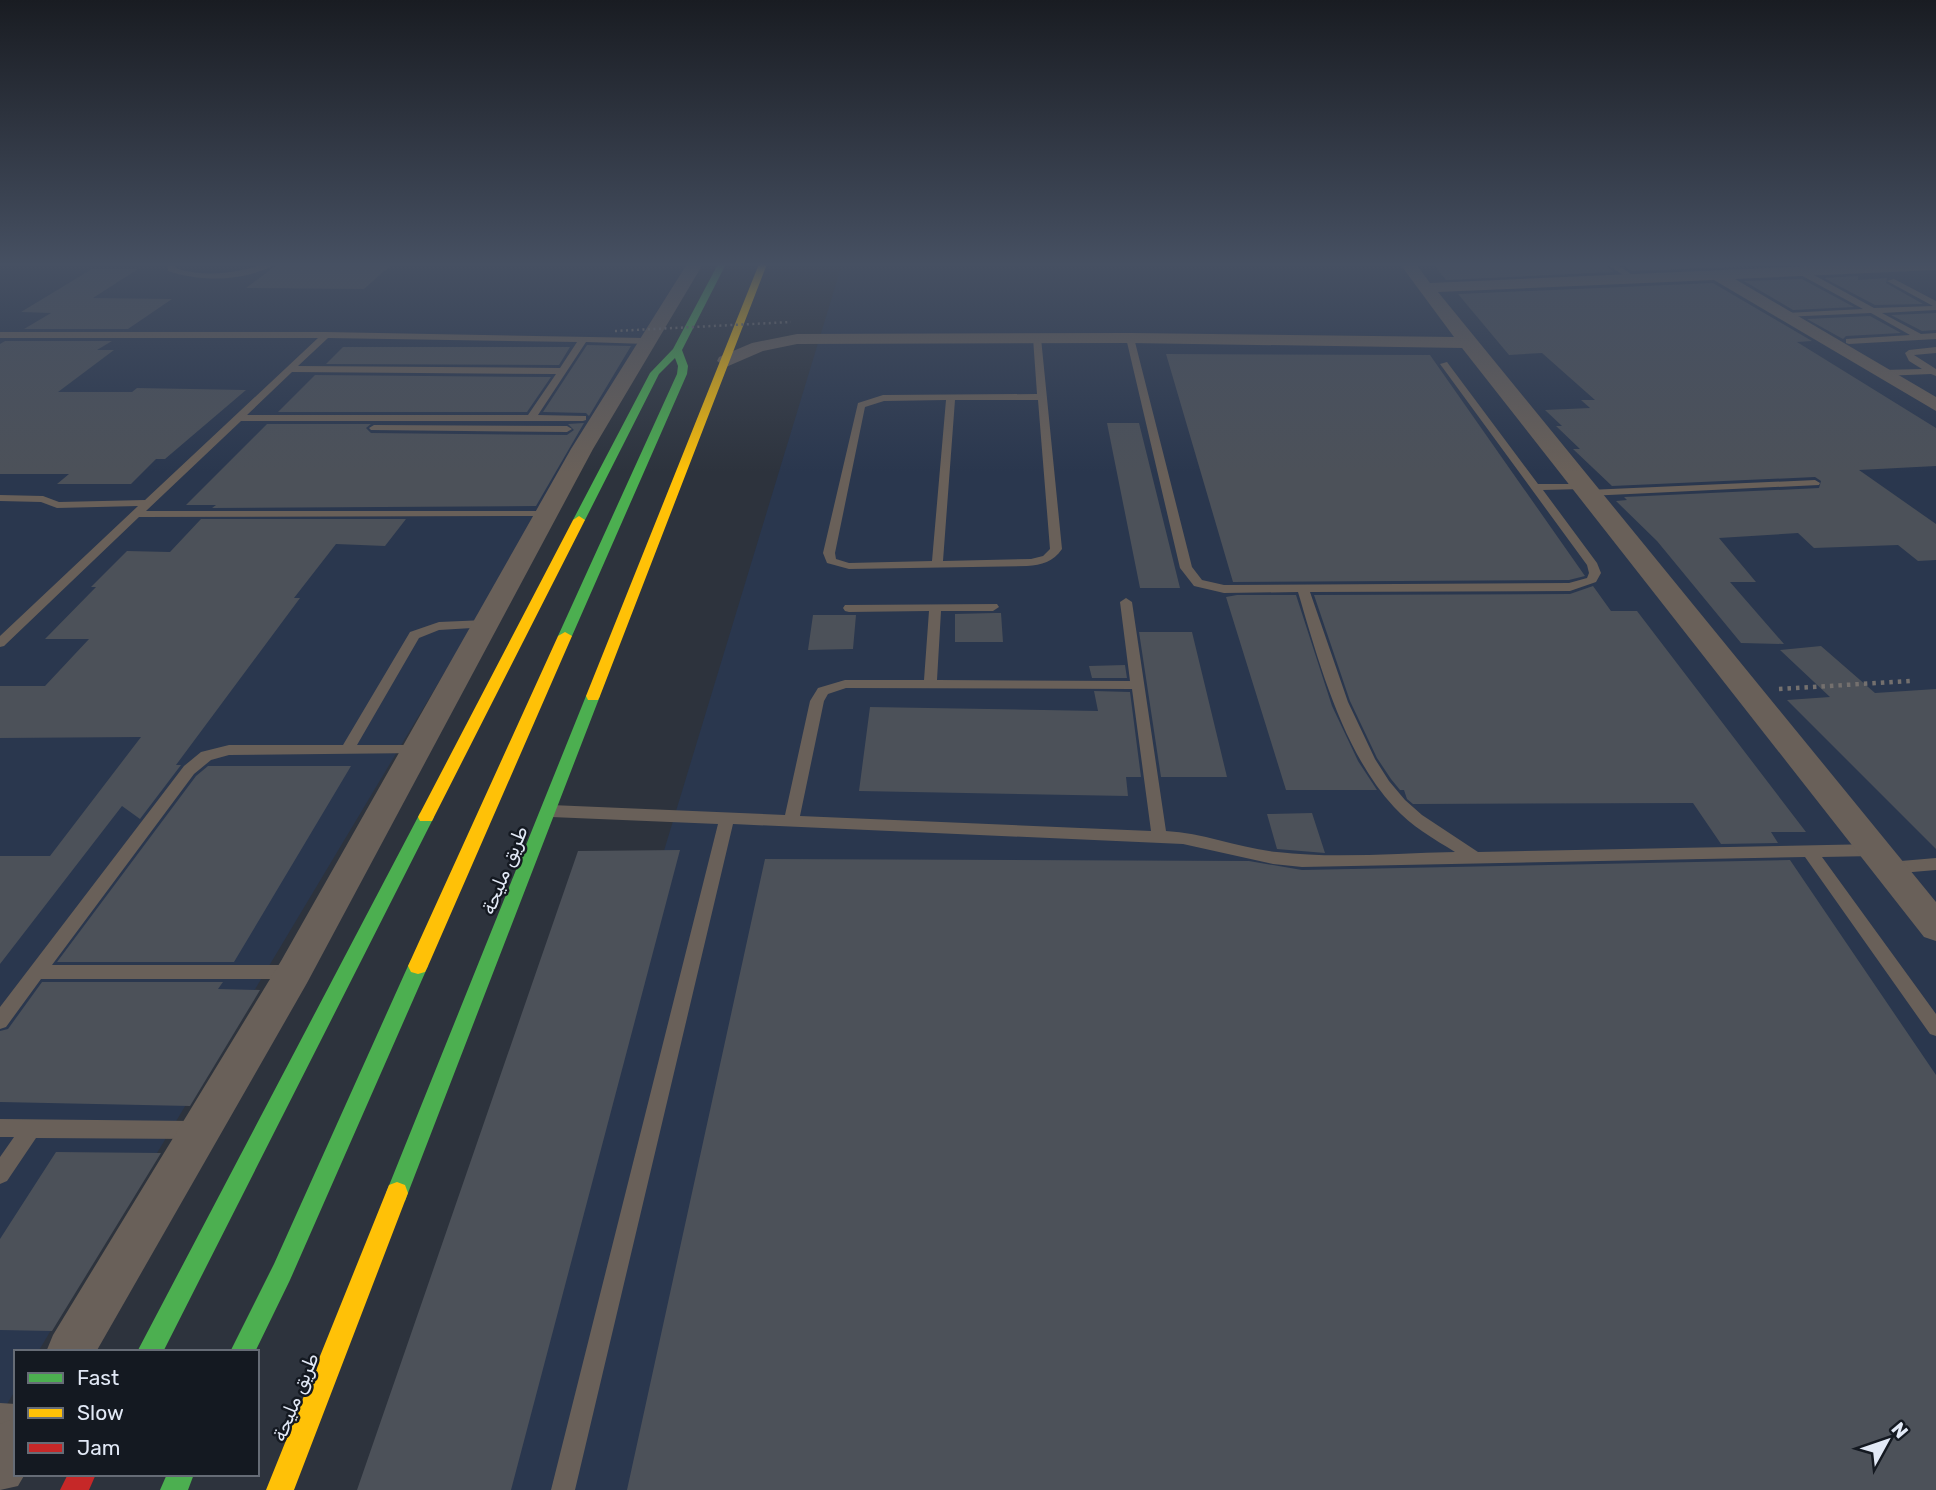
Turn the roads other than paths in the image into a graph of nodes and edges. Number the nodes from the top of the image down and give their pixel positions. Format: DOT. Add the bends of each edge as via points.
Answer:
graph roads {
  1 [pos="651,334"];
  2 [pos="686,334"];
  3 [pos="737,334"];
  4 [pos="788,334"];
  5 [pos="882,334"];
  6 [pos="1460,334"];
  7 [pos="1817,334"];
  8 [pos="1914,334"];
  9 [pos="0,335"];
  10 [pos="326,335"];
  11 [pos="1936,336"];
  12 [pos="1920,337"];
  13 [pos="1037,338"];
  14 [pos="1130,338"];
  15 [pos="583,340"];
  16 [pos="646,341"];
  17 [pos="1849,341"];
  18 [pos="1467,343"];
  19 [pos="677,350"];
  20 [pos="1936,350"];
  21 [pos="726,360"];
  22 [pos="1444,364"];
  23 [pos="290,369"];
  24 [pos="562,371"];
  25 [pos="1934,372"];
  26 [pos="1883,373"];
  27 [pos="951,397"];
  28 [pos="1043,397"];
  29 [pos="1936,405"];
  30 [pos="238,418"];
  31 [pos="531,418"];
  32 [pos="583,418"];
  33 [pos="229,427"];
  34 [pos="567,429"];
  35 [pos="1815,483"];
  36 [pos="1537,487"];
  37 [pos="1585,490"];
  38 [pos="0,498"];
  39 [pos="148,503"];
  40 [pos="136,514"];
  41 [pos="546,514"];
  42 [pos="937,565"];
  43 [pos="1303,589"];
  44 [pos="1126,602"];
  45 [pos="935,607"];
  46 [pos="993,607"];
  47 [pos="849,608"];
  48 [pos="485,624"];
  49 [pos="0,643"];
  50 [pos="930,684"];
  51 [pos="1138,685"];
  52 [pos="347,750"];
  53 [pos="416,750"];
  54 [pos="550,810"];
  55 [pos="727,818"];
  56 [pos="791,821"];
  57 [pos="1159,837"];
  58 [pos="1809,851"];
  59 [pos="1474,857"];
  60 [pos="1882,859"];
  61 [pos="1936,864"];
  62 [pos="1936,927"];
  63 [pos="36,972"];
  64 [pos="294,972"];
  65 [pos="0,1021"];
  66 [pos="1936,1028"];
  67 [pos="0,1128"];
  68 [pos="31,1129"];
  69 [pos="201,1130"];
  70 [pos="0,1174"];
  71 [pos="71,1350"];
  72 [pos="150,1350"];
  73 [pos="243,1350"];
  74 [pos="14,1445"];
  75 [pos="0,1468"];
  76 [pos="281,1490"];
  77 [pos="563,1490"];
  1 -- 16 [label="street"];
  2 -- 19 [label="main road"];
  3 -- 21 [label="main road, طريق مليحة"];
  4 -- 21 [label="street"];
  5 -- 13 [label="street"];
  6 -- 18 [label="street"];
  7 -- 26 [label="street"];
  8 -- 12 [label="lane"];
  9 -- 10 [label="lane"];
  10 -- 15 [label="lane"];
  10 -- 23 [label="lane"];
  11 -- 12 [label="lane"];
  12 -- 17 [label="lane"];
  13 -- 14 [label="street"];
  13 -- 28 [label="lane"];
  14 -- 18 [label="street"];
  14 -- 43 [label="lane" via="1190,576 1224,589"];
  15 -- 16 [label="lane"];
  15 -- 24 [label="lane"];
  16 -- 41 [label="street"];
  18 -- 37 [label="street"];
  19 -- 72 [label="main road" via="649,386"];
  19 -- 73 [label="main road" via="682,374 282,1272"];
  20 -- 25 [label="lane" via="1909,353"];
  21 -- 54 [label="main road, طريق مليحة"];
  22 -- 36 [label="lane"];
  23 -- 24 [label="lane"];
  23 -- 30 [label="lane"];
  24 -- 31 [label="lane"];
  25 -- 26 [label="lane"];
  26 -- 29 [label="street"];
  27 -- 28 [label="lane"];
  27 -- 42 [label="lane"];
  27 -- 42 [label="lane" via="883,398 861,405 829,558 842,566"];
  28 -- 42 [label="lane" via="1054,554 1035,563"];
  30 -- 31 [label="lane"];
  30 -- 33 [label="lane"];
  31 -- 32 [label="lane"];
  33 -- 34 [label="lane"];
  33 -- 39 [label="lane"];
  35 -- 37 [label="lane"];
  36 -- 37 [label="lane"];
  36 -- 43 [label="lane" via="1593,565 1592,580 1583,585"];
  37 -- 60 [label="street"];
  38 -- 39 [label="lane" via="43,499 57,505"];
  39 -- 40 [label="lane"];
  40 -- 41 [label="lane"];
  40 -- 49 [label="lane"];
  41 -- 48 [label="street"];
  43 -- 59 [label="lane" via="1331,673 1378,775 1400,804"];
  44 -- 51 [label="lane"];
  45 -- 46 [label="lane"];
  45 -- 47 [label="lane"];
  45 -- 50 [label="lane"];
  48 -- 52 [label="lane" via="439,626 414,635"];
  48 -- 53 [label="street"];
  50 -- 51 [label="lane"];
  50 -- 56 [label="lane" via="845,684 823,691"];
  51 -- 57 [label="lane"];
  52 -- 53 [label="lane"];
  52 -- 63 [label="lane" via="229,750 196,762"];
  53 -- 64 [label="street"];
  54 -- 55 [label="lane"];
  54 -- 76 [label="main road, طريق مليحة"];
  55 -- 56 [label="lane"];
  55 -- 77 [label="lane"];
  56 -- 57 [label="lane"];
  57 -- 59 [label="lane" via="1204,841 1266,858 1302,861"];
  58 -- 59 [label="lane"];
  58 -- 60 [label="lane"];
  58 -- 66 [label="lane"];
  60 -- 61 [label="lane"];
  60 -- 62 [label="street"];
  63 -- 64 [label="lane"];
  63 -- 65 [label="lane"];
  64 -- 69 [label="street"];
  67 -- 68 [label="lane"];
  68 -- 69 [label="lane"];
  68 -- 70 [label="lane"];
  69 -- 71 [label="street"];
  74 -- 75 [label="street"];
}
